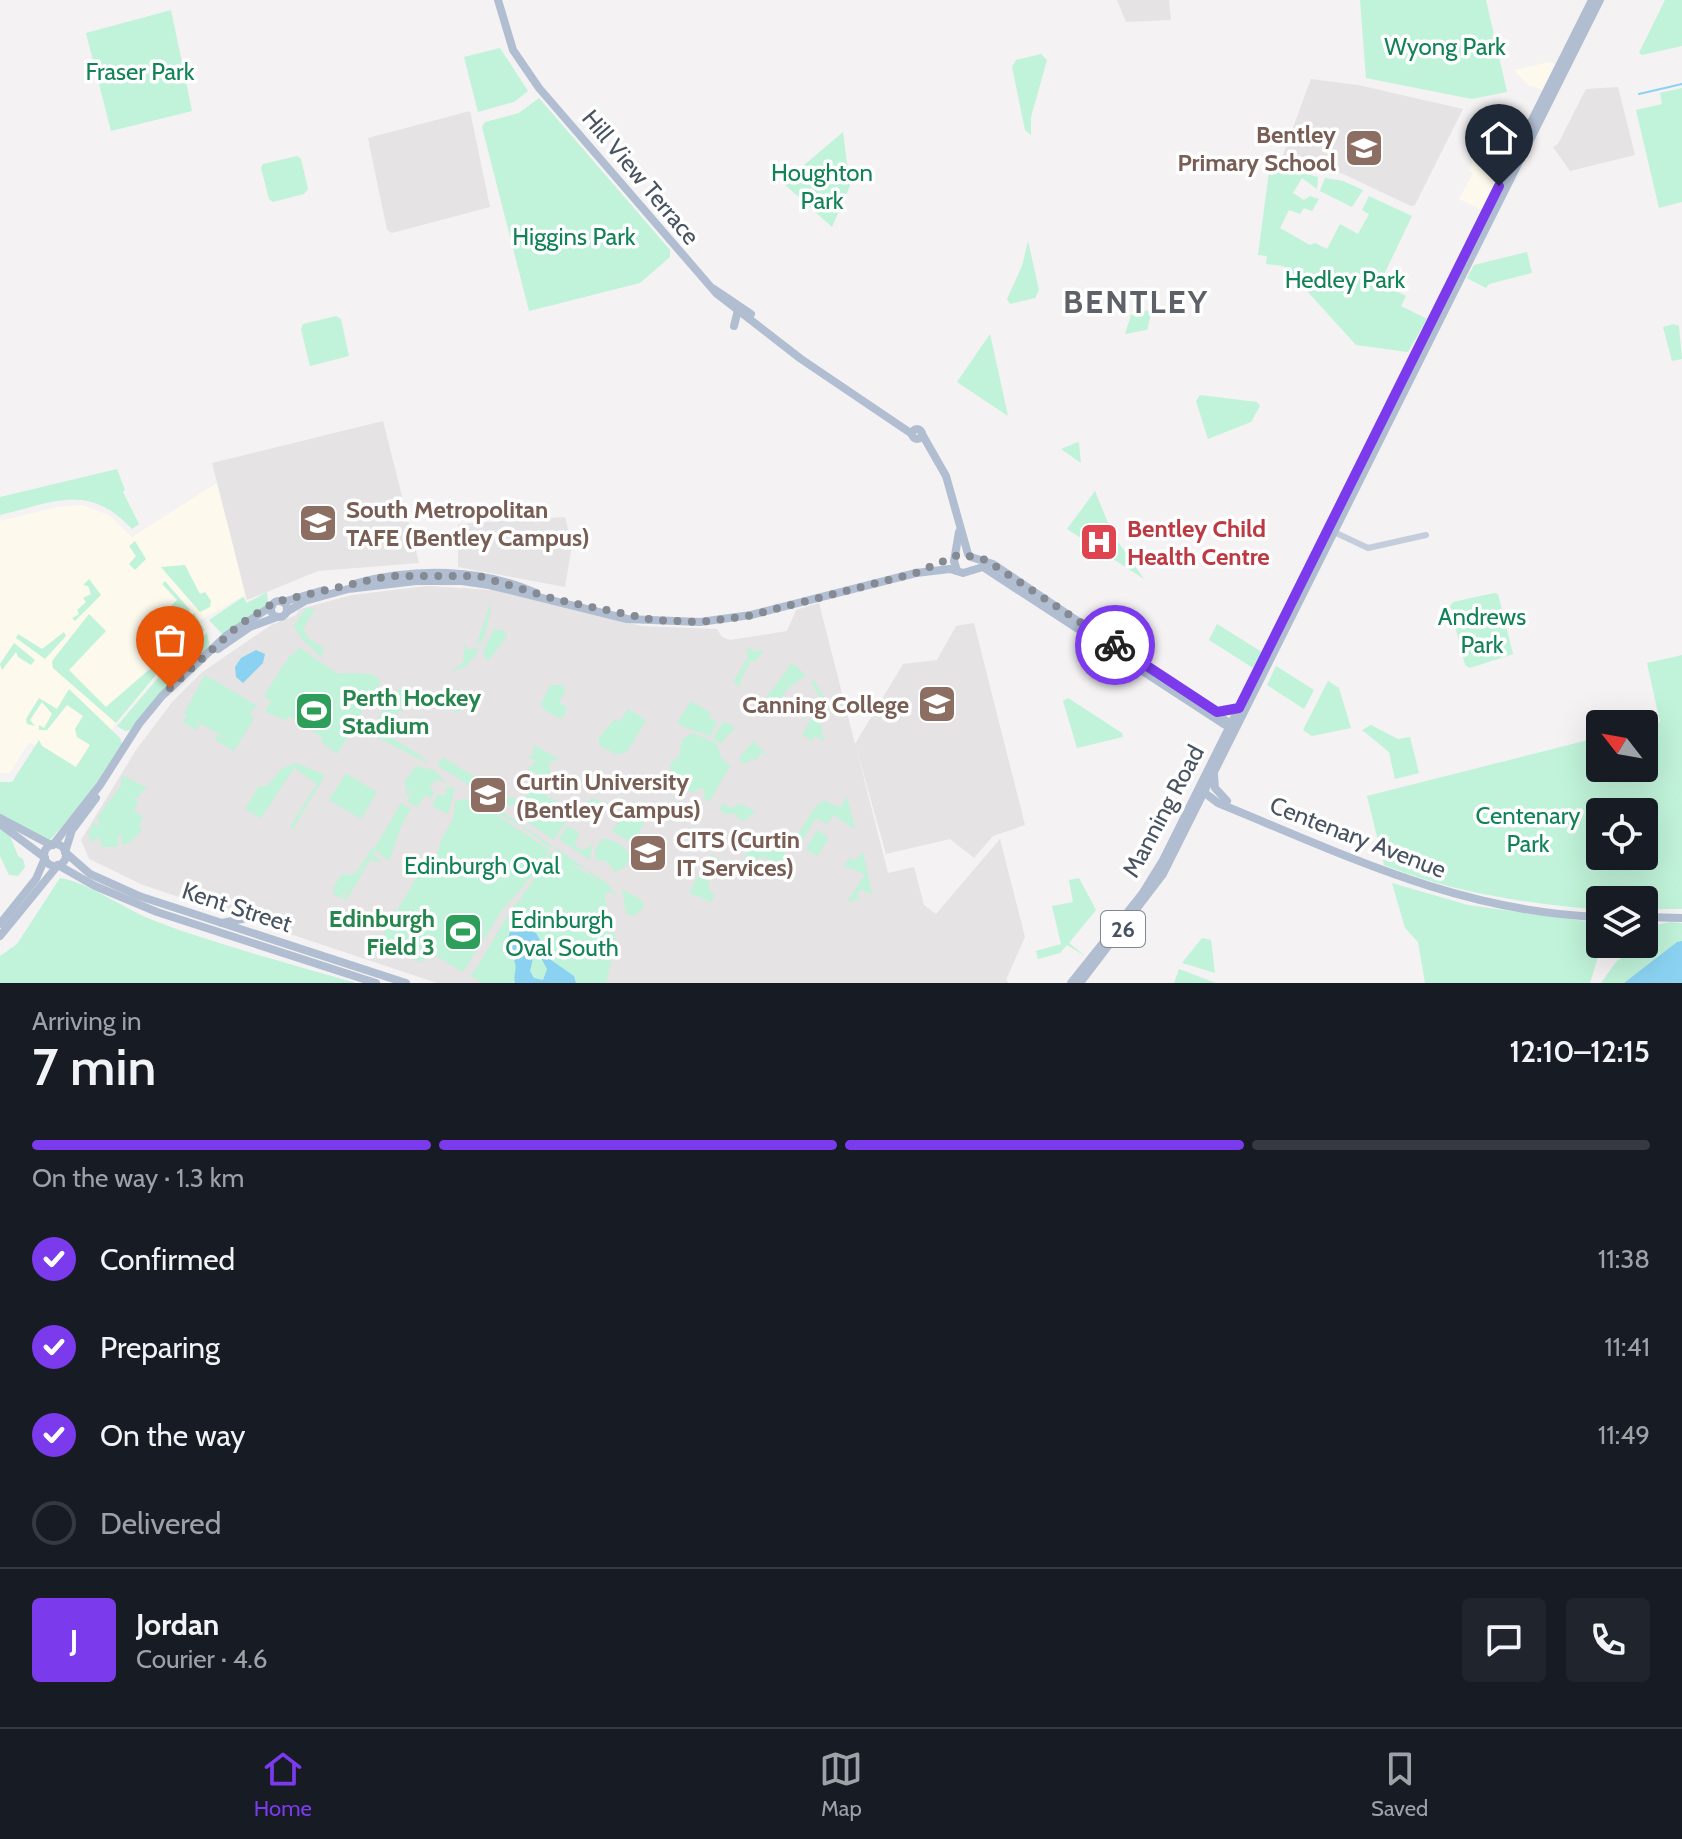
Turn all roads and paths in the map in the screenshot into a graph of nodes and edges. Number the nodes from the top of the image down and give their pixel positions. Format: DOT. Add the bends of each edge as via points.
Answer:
graph roads {
  1 [pos="1592,0"];
  2 [pos="1600,0"];
  3 [pos="499,4"];
  4 [pos="714,289"];
  5 [pos="738,310"];
  6 [pos="734,326"];
  7 [pos="917,434"];
  8 [pos="959,527"];
  9 [pos="1331,531"];
  10 [pos="1426,535"];
  11 [pos="969,556"];
  12 [pos="956,557"];
  13 [pos="972,568"];
  14 [pos="957,571"];
  15 [pos="916,573"];
  16 [pos="283,602"];
  17 [pos="272,606"];
  18 [pos="288,611"];
  19 [pos="277,617"];
  20 [pos="654,620"];
  21 [pos="203,658"];
  22 [pos="1239,708"];
  23 [pos="1214,714"];
  24 [pos="1235,723"];
  25 [pos="1220,746"];
  26 [pos="1214,774"];
  27 [pos="100,785"];
  28 [pos="1201,793"];
  29 [pos="1227,801"];
  30 [pos="1193,815"];
  31 [pos="0,821"];
  32 [pos="1273,826"];
  33 [pos="52,845"];
  34 [pos="65,852"];
  35 [pos="44,858"];
  36 [pos="58,865"];
  37 [pos="1586,912"];
  38 [pos="1586,913"];
  39 [pos="1658,914"];
  40 [pos="1682,915"];
  41 [pos="247,918"];
  42 [pos="222,923"];
  43 [pos="0,924"];
  44 [pos="0,936"];
  45 [pos="376,983"];
  46 [pos="406,983"];
  47 [pos="1071,983"];
  48 [pos="1080,983"];
  1 -- 9 [label="main road, Manning Road / 26"];
  2 -- 9 [label="main road, Manning Road / 26"];
  3 -- 4 [label="main road, Hill View Terrace" via="517,57 539,88"];
  4 -- 5 [label="main road, Hill View Terrace"];
  4 -- 7 [label="main road, Hill View Terrace"];
  5 -- 6 [label="main road"];
  5 -- 7 [label="main road, Hill View Terrace"];
  7 -- 8 [label="main road" via="930,446 949,485"];
  8 -- 11 [label="main road"];
  8 -- 12 [label="main road"];
  9 -- 10 [label="main road" via="1368,548"];
  9 -- 22 [label="main road, Manning Road / 26"];
  9 -- 24 [label="main road, Manning Road / 26"];
  11 -- 12 [label="main road"];
  11 -- 13 [label="main road"];
  11 -- 23 [label="main road" via="986,560"];
  12 -- 14 [label="main road"];
  12 -- 15 [label="main road"];
  13 -- 14 [label="main road"];
  13 -- 23 [label="main road" via="992,571"];
  14 -- 15 [label="main road"];
  15 -- 20 [label="main road" via="732,619"];
  16 -- 17 [label="main road"];
  16 -- 18 [label="main road"];
  16 -- 20 [label="main road" via="388,576 462,574"];
  17 -- 19 [label="main road"];
  17 -- 21 [label="main road" via="239,625"];
  18 -- 19 [label="main road"];
  18 -- 20 [label="main road" via="348,589 464,581 627,619"];
  19 -- 21 [label="main road" via="250,627"];
  21 -- 27 [label="main road" via="146,715"];
  22 -- 23 [label="main road"];
  22 -- 24 [label="main road, Manning Road / 26"];
  23 -- 24 [label="main road"];
  23 -- 25 [label="main road"];
  24 -- 25 [label="main road, Manning Road / 26"];
  24 -- 26 [label="main road, Manning Road / 26"];
  25 -- 28 [label="main road, Manning Road / 26"];
  26 -- 28 [label="main road, Manning Road / 26"];
  26 -- 29 [label="main road" via="1215,788"];
  27 -- 33 [label="main road"];
  27 -- 34 [label="main road"];
  28 -- 29 [label="main road, Centenary Avenue"];
  28 -- 30 [label="main road, Manning Road / 26"];
  28 -- 32 [label="main road, Centenary Avenue"];
  28 -- 47 [label="main road, Manning Road / 26" via="1146,888"];
  29 -- 37 [label="main road, Centenary Avenue" via="1432,886"];
  30 -- 32 [label="main road" via="1214,806"];
  30 -- 48 [label="main road, Manning Road / 26" via="1153,890"];
  31 -- 33 [label="main road"];
  31 -- 35 [label="main road"];
  32 -- 38 [label="main road, Centenary Avenue" via="1432,889 1496,905"];
  33 -- 34 [label="main road, Kent Street"];
  33 -- 35 [label="main road"];
  34 -- 36 [label="main road"];
  34 -- 42 [label="main road, Kent Street" via="112,885"];
  35 -- 36 [label="main road, Kent Street"];
  35 -- 43 [label="main road" via="36,879"];
  36 -- 44 [label="main road"];
  36 -- 45 [label="main road, Kent Street" via="166,915"];
  39 -- 40 [label="main road"];
  41 -- 42 [label="main road"];
  42 -- 46 [label="main road, Kent Street"];
}
